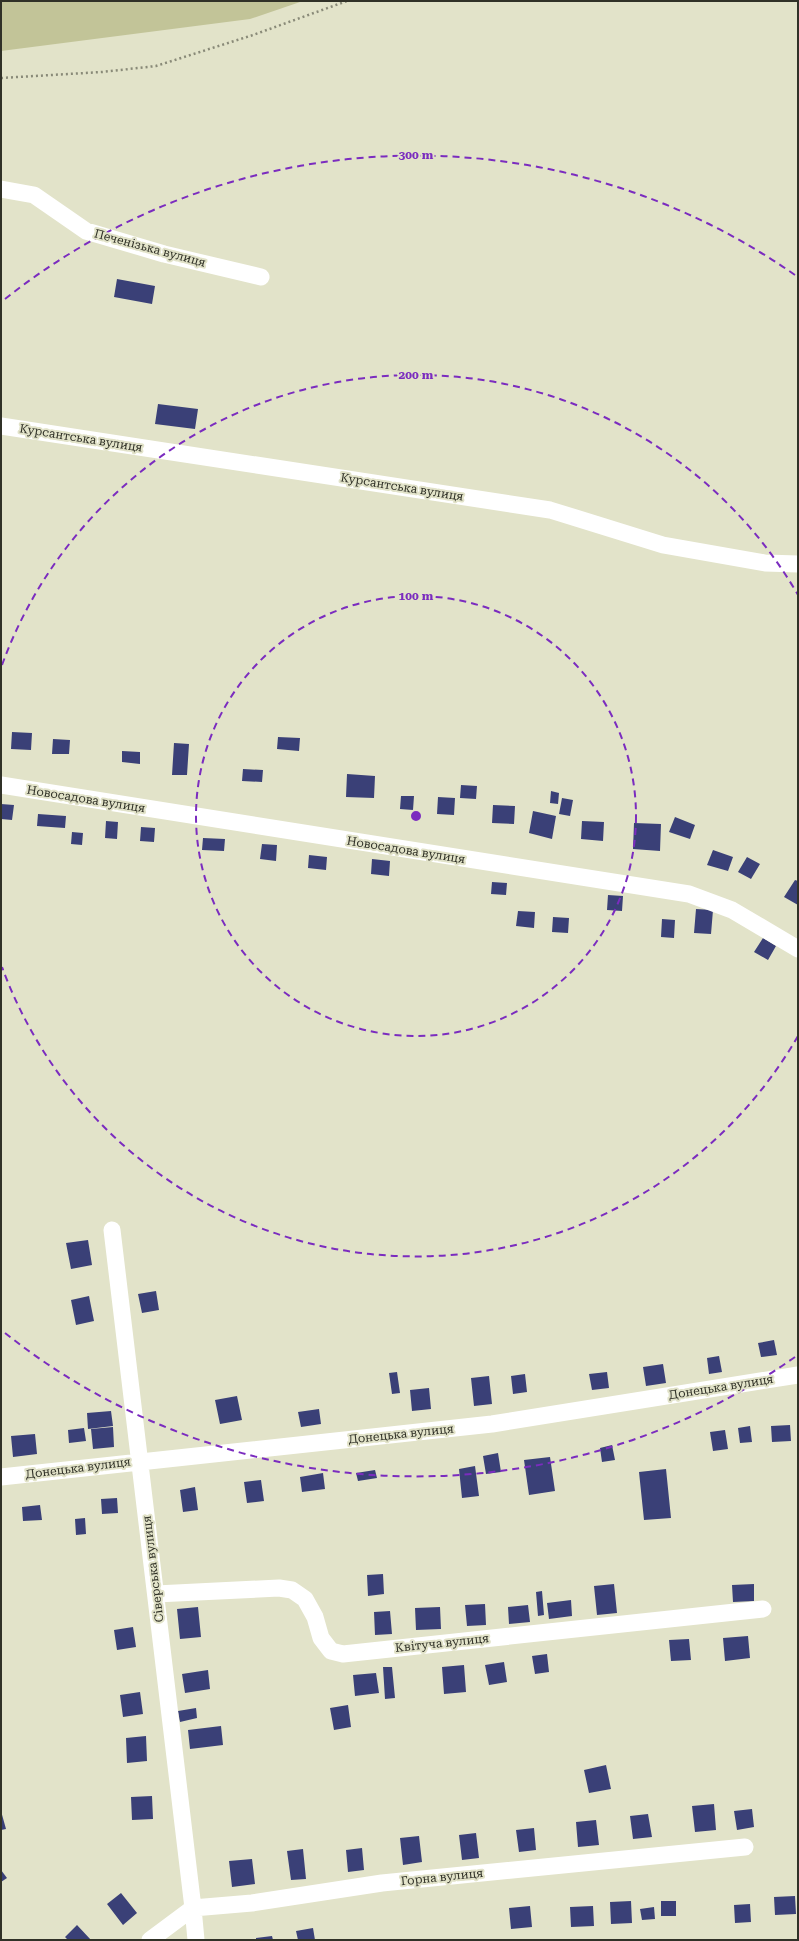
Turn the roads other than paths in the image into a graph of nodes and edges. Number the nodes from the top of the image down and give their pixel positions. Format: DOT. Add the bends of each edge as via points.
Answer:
graph roads {
  1 [pos="1,189"];
  2 [pos="261,276"];
  3 [pos="1,426"];
  4 [pos="798,564"];
  5 [pos="1,786"];
  6 [pos="798,949"];
  7 [pos="112,1230"];
  8 [pos="798,1374"];
  9 [pos="140,1461"];
  10 [pos="1,1477"];
  11 [pos="156,1594"];
  12 [pos="763,1609"];
  13 [pos="745,1847"];
  14 [pos="193,1908"];
  15 [pos="150,1940"];
  16 [pos="196,1940"];
  1 -- 2 [label="street, Печенізька вулиця" via="34,195 86,231 164,254"];
  3 -- 4 [label="street, Курсантська вулиця" via="550,510 663,545 765,563"];
  5 -- 6 [label="street, Новосадова вулиця" via="689,894 732,910"];
  7 -- 9 [label="street, Сіверська вулиця"];
  8 -- 9 [label="street, Донецька вулиця" via="492,1424"];
  9 -- 10 [label="street, Донецька вулиця"];
  9 -- 11 [label="street, Сіверська вулиця"];
  11 -- 12 [label="street, Квітуча вулиця" via="279,1588 292,1590 305,1599 315,1617 321,1638 331,1651 344,1654"];
  11 -- 14 [label="street, Сіверська вулиця"];
  13 -- 14 [label="street, Горна вулиця" via="382,1883 252,1903"];
  14 -- 15 [label="street"];
  14 -- 16 [label="street, Сіверська вулиця"];
}
